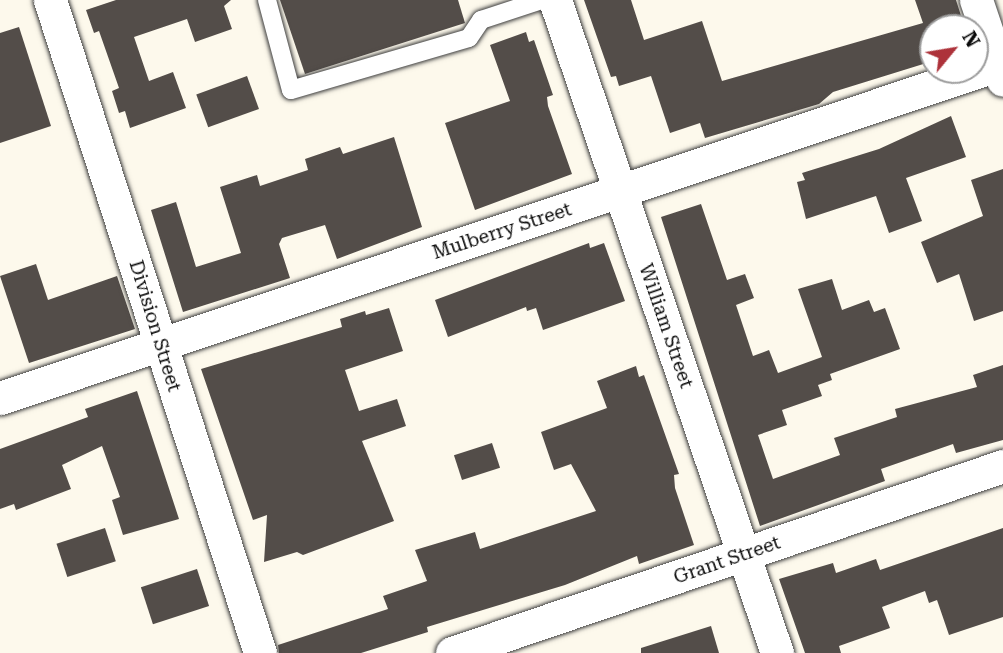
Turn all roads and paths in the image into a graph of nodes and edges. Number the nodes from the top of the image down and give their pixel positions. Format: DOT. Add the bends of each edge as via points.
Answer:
graph roads {
  1 [pos="50,0"];
  2 [pos="267,0"];
  3 [pos="542,0"];
  4 [pos="555,0"];
  5 [pos="976,0"];
  6 [pos="1001,69"];
  7 [pos="620,191"];
  8 [pos="160,345"];
  9 [pos="0,398"];
  10 [pos="1003,467"];
  11 [pos="743,554"];
  12 [pos="260,653"];
  13 [pos="452,653"];
  14 [pos="777,653"];
  1 -- 8 [label="street, Division Street"];
  2 -- 3 [label="lane" via="292,90 469,38 481,20"];
  4 -- 7 [label="street, William Street"];
  5 -- 6 [label="street"];
  6 -- 7 [label="street, Mulberry Street"];
  7 -- 8 [label="street, Mulberry Street"];
  7 -- 11 [label="street, William Street"];
  8 -- 9 [label="street, Mulberry Street"];
  8 -- 12 [label="street, Division Street"];
  10 -- 11 [label="street, Grant Street"];
  11 -- 13 [label="street, Grant Street"];
  11 -- 14 [label="street, William Street"];
}
